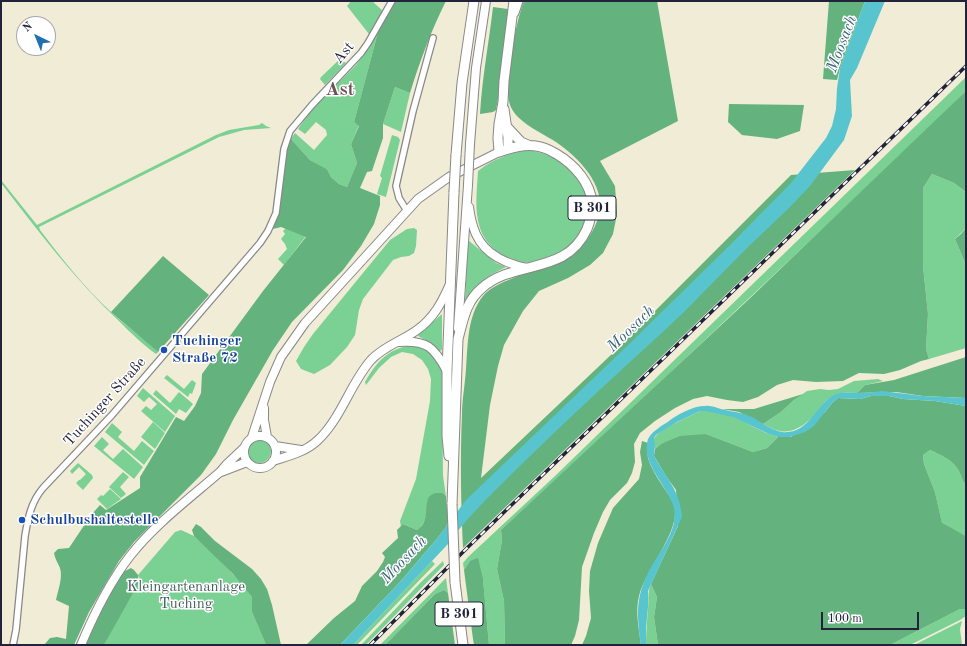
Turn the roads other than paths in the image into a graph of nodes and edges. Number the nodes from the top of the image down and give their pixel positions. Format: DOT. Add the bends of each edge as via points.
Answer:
graph roads {
  1 [pos="392,1"];
  2 [pos="476,1"];
  3 [pos="486,1"];
  4 [pos="514,1"];
  5 [pos="519,1"];
  6 [pos="512,21"];
  7 [pos="433,38"];
  8 [pos="503,102"];
  9 [pos="507,127"];
  10 [pos="290,131"];
  11 [pos="528,145"];
  12 [pos="508,149"];
  13 [pos="499,152"];
  14 [pos="467,199"];
  15 [pos="407,211"];
  16 [pos="527,268"];
  17 [pos="450,283"];
  18 [pos="458,339"];
  19 [pos="396,342"];
  20 [pos="447,370"];
  21 [pos="265,402"];
  22 [pos="252,437"];
  23 [pos="267,437"];
  24 [pos="275,446"];
  25 [pos="244,448"];
  26 [pos="302,451"];
  27 [pos="273,461"];
  28 [pos="247,462"];
  29 [pos="220,472"];
  30 [pos="452,504"];
  31 [pos="13,645"];
  32 [pos="81,645"];
  33 [pos="463,645"];
  1 -- 10 [label="street, Ast" via="361,53"];
  2 -- 17 [label="main road, B 301, bridge" via="462,83"];
  3 -- 14 [label="main road, B 301, bridge" via="476,68"];
  4 -- 6 [label="main road"];
  5 -- 6 [label="street"];
  6 -- 8 [label="main road"];
  7 -- 15 [label="street" via="396,186 398,198"];
  8 -- 9 [label="main road"];
  8 -- 13 [label="main road" via="498,132"];
  9 -- 11 [label="main road, B 301" via="521,142"];
  9 -- 12 [label="main road"];
  10 -- 31 [label="street, Tuchinger Straße" via="284,149 276,213 260,243 130,395 36,498 25,536"];
  11 -- 12 [label="main road, B 301"];
  11 -- 16 [label="main road, B 301" via="548,150 568,162 586,184 592,206 590,221 575,247 554,261"];
  12 -- 13 [label="main road, B 301"];
  13 -- 15 [label="main road, B 301" via="440,182"];
  14 -- 16 [label="main road, B 301" via="473,228 484,246 501,260"];
  14 -- 18 [label="main road, B 301"];
  15 -- 21 [label="main road, B 301" via="300,329 270,382"];
  16 -- 18 [label="main road, B 301" via="497,277 480,288 464,313"];
  17 -- 19 [label="main road, B 301" via="433,315 416,330"];
  17 -- 20 [label="main road, B 301"];
  18 -- 30 [label="main road, B 301"];
  19 -- 20 [label="main road, B 301" via="423,343 433,349"];
  19 -- 26 [label="main road, B 301" via="378,353 371,361 325,432 317,442"];
  20 -- 30 [label="main road, B 301" via="447,436"];
  21 -- 22 [label="main road, B 301"];
  21 -- 23 [label="main road, B 301" via="264,420"];
  22 -- 23 [label="main road"];
  22 -- 25 [label="main road"];
  23 -- 24 [label="main road"];
  24 -- 26 [label="main road"];
  24 -- 27 [label="main road" via="276,454"];
  25 -- 28 [label="main road"];
  25 -- 29 [label="main road"];
  26 -- 27 [label="main road, B 301"];
  27 -- 28 [label="main road" via="262,468 254,467"];
  28 -- 29 [label="main road"];
  29 -- 32 [label="main road" via="162,523 130,556 104,596"];
  30 -- 33 [label="main road, B 301, bridge" via="455,582"];
}
